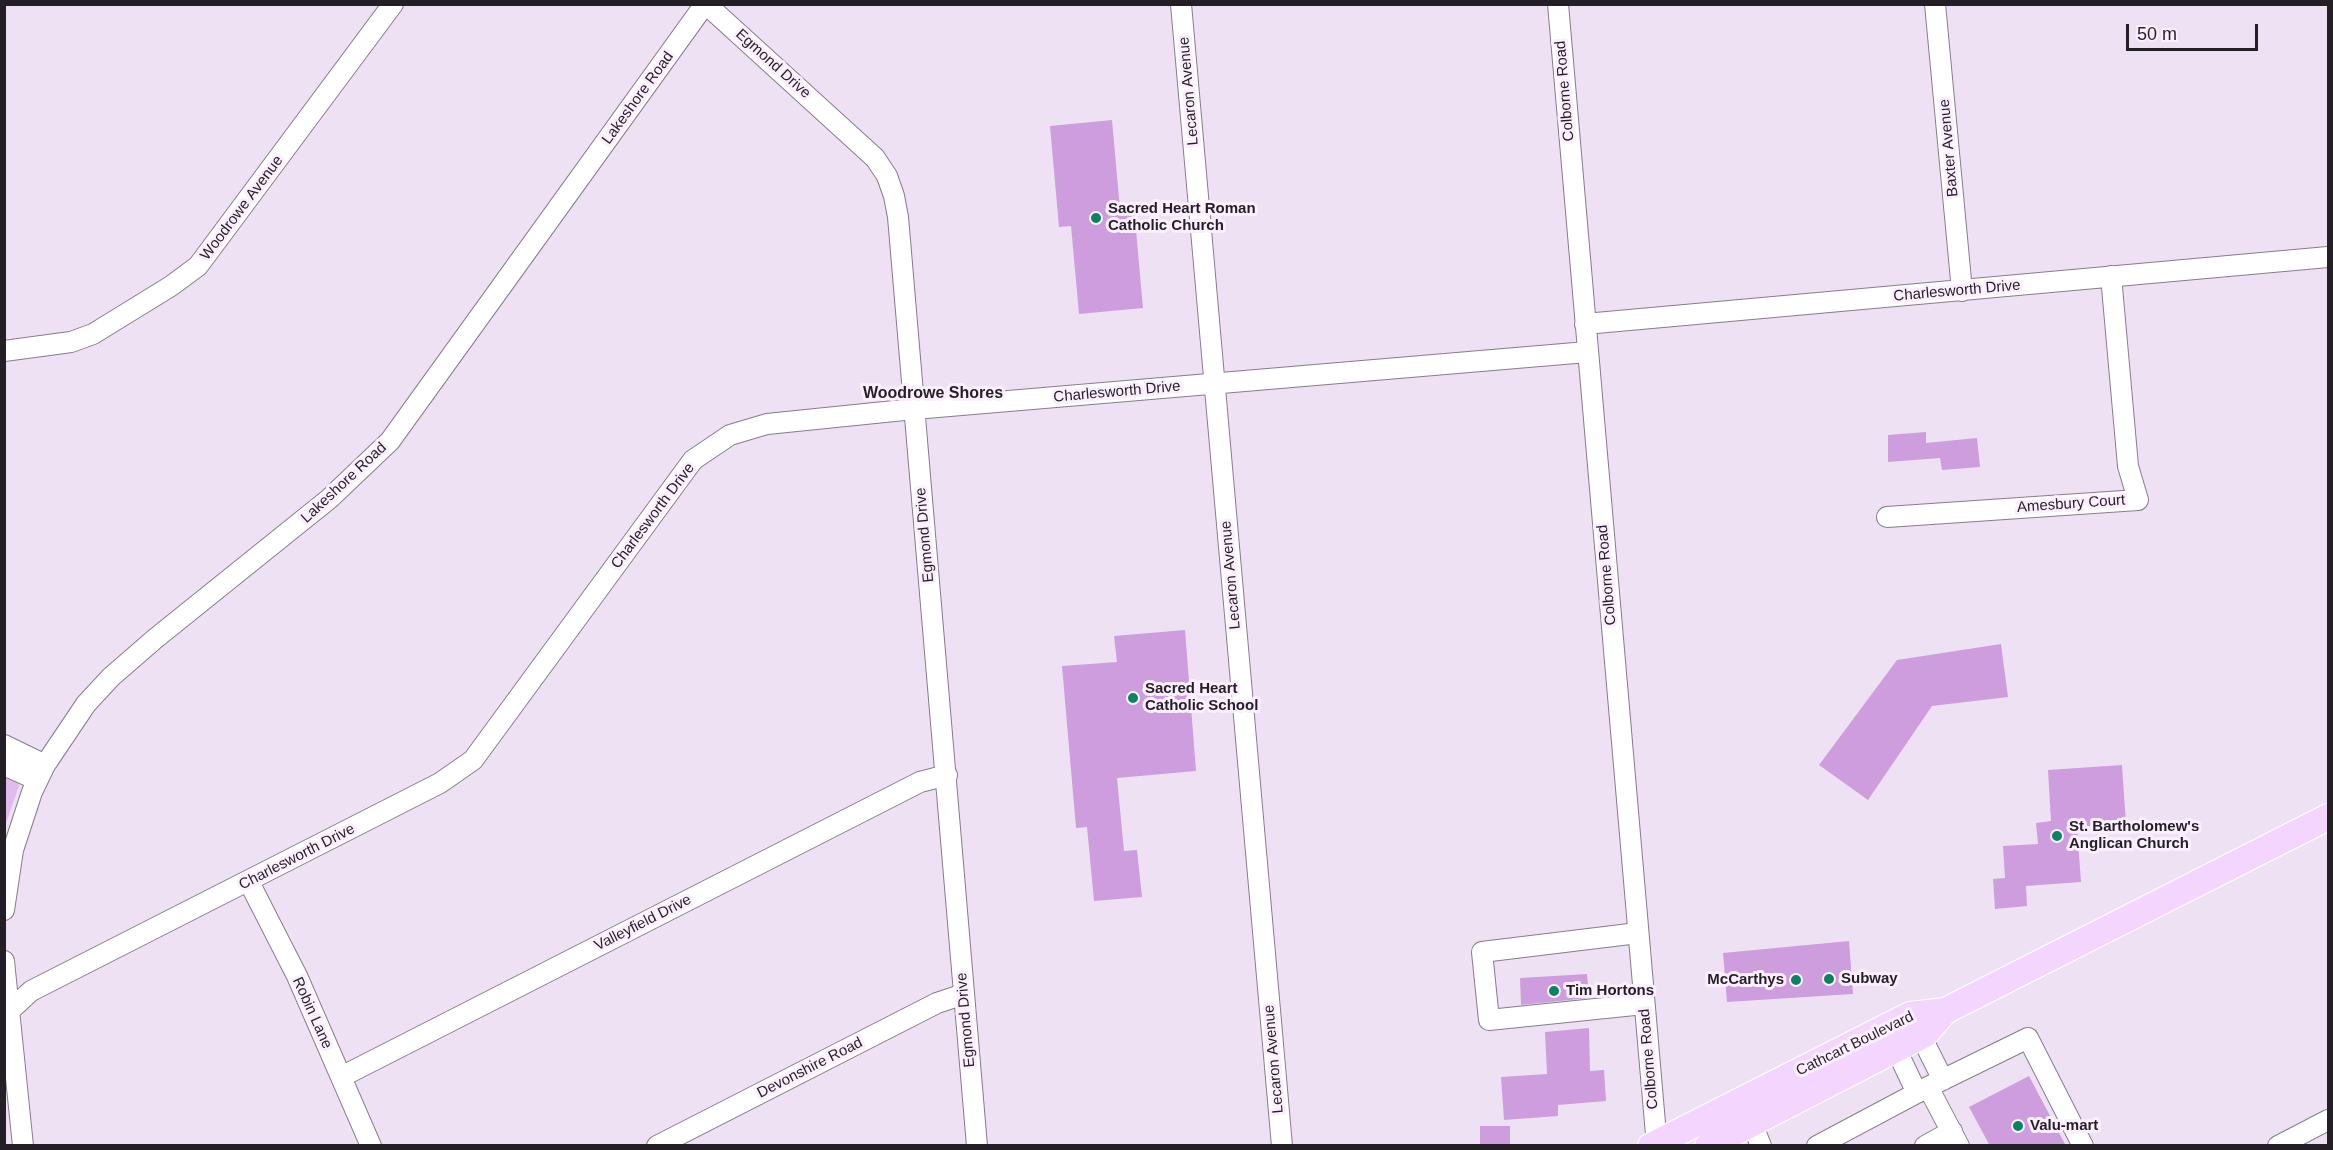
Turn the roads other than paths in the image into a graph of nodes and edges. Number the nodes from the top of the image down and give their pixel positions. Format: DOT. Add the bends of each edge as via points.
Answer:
graph roads {
  1 [pos="393,4"];
  2 [pos="706,4"];
  3 [pos="1182,4"];
  4 [pos="1558,4"];
  5 [pos="1935,4"];
  6 [pos="2328,257"];
  7 [pos="2111,276"];
  8 [pos="1962,291"];
  9 [pos="1585,324"];
  10 [pos="4,351"];
  11 [pos="1587,352"];
  12 [pos="1214,384"];
  13 [pos="914,409"];
  14 [pos="1887,517"];
  15 [pos="4,745"];
  16 [pos="4,765"];
  17 [pos="41,773"];
  18 [pos="947,775"];
  19 [pos="2328,817"];
  20 [pos="249,882"];
  21 [pos="4,910"];
  22 [pos="1638,933"];
  23 [pos="4,961"];
  24 [pos="964,994"];
  25 [pos="1644,1004"];
  26 [pos="1945,1011"];
  27 [pos="7,1014"];
  28 [pos="1921,1036"];
  29 [pos="1896,1049"];
  30 [pos="341,1077"];
  31 [pos="1930,1087"];
  32 [pos="2328,1120"];
  33 [pos="1756,1134"];
  34 [pos="1955,1138"];
  35 [pos="1655,1145"];
  36 [pos="23,1146"];
  37 [pos="371,1146"];
  38 [pos="657,1146"];
  39 [pos="978,1146"];
  40 [pos="1282,1146"];
  41 [pos="1708,1146"];
  42 [pos="1817,1146"];
  43 [pos="1924,1146"];
  44 [pos="2083,1146"];
  45 [pos="2278,1146"];
  1 -- 10 [label="street, Woodrowe Avenue" via="198,266 93,334 71,342"];
  2 -- 13 [label="street, Egmond Drive" via="875,158 887,176 898,217"];
  2 -- 17 [label="street, Lakeshore Road" via="390,441 321,507 111,677 80,712"];
  3 -- 12 [label="street, Lecaron Avenue"];
  4 -- 9 [label="street, Colborne Road"];
  5 -- 8 [label="street, Baxter Avenue"];
  6 -- 7 [label="street, Charlesworth Drive"];
  7 -- 8 [label="street, Charlesworth Drive"];
  7 -- 14 [label="street, Amesbury Court" via="2128,466 2138,500"];
  8 -- 9 [label="street, Charlesworth Drive"];
  9 -- 11 [label="street, Colborne Road"];
  11 -- 12 [label="street, Charlesworth Drive"];
  11 -- 22 [label="street, Colborne Road"];
  12 -- 13 [label="street, Charlesworth Drive"];
  12 -- 40 [label="street, Lecaron Avenue"];
  13 -- 18 [label="street, Egmond Drive"];
  13 -- 20 [label="street, Charlesworth Drive" via="767,424 730,435 693,460 473,760 440,783"];
  15 -- 17 [label="street"];
  16 -- 17 [label="street"];
  17 -- 21 [label="street, Lakeshore Road" via="13,850"];
  18 -- 24 [label="street, Egmond Drive"];
  18 -- 30 [label="street, Valleyfield Drive" via="920,782"];
  19 -- 26 [label="main road"];
  20 -- 27 [label="street, Charlesworth Drive" via="31,992"];
  20 -- 30 [label="street, Robin Lane" via="297,976"];
  22 -- 25 [label="street, Colborne Road"];
  22 -- 25 [label="street" via="1482,952 1495,1019"];
  23 -- 27 [label="street"];
  24 -- 38 [label="street, Devonshire Road" via="937,1003"];
  24 -- 39 [label="street, Egmond Drive"];
  25 -- 35 [label="street, Colborne Road"];
  26 -- 28 [label="main road, Cathcart Boulevard"];
  26 -- 35 [label="main road, Cathcart Boulevard" via="1910,1015"];
  27 -- 36 [label="street"];
  28 -- 29 [label="main road, Cathcart Boulevard"];
  28 -- 31 [label="street"];
  29 -- 31 [label="street"];
  29 -- 33 [label="main road, Cathcart Boulevard"];
  30 -- 37 [label="street, Robin Lane"];
  31 -- 34 [label="street"];
  31 -- 42 [label="street"];
  31 -- 44 [label="street" via="2028,1038"];
  32 -- 45 [label="street"];
  33 -- 41 [label="main road, Cathcart Boulevard"];
  34 -- 43 [label="street"];
}
